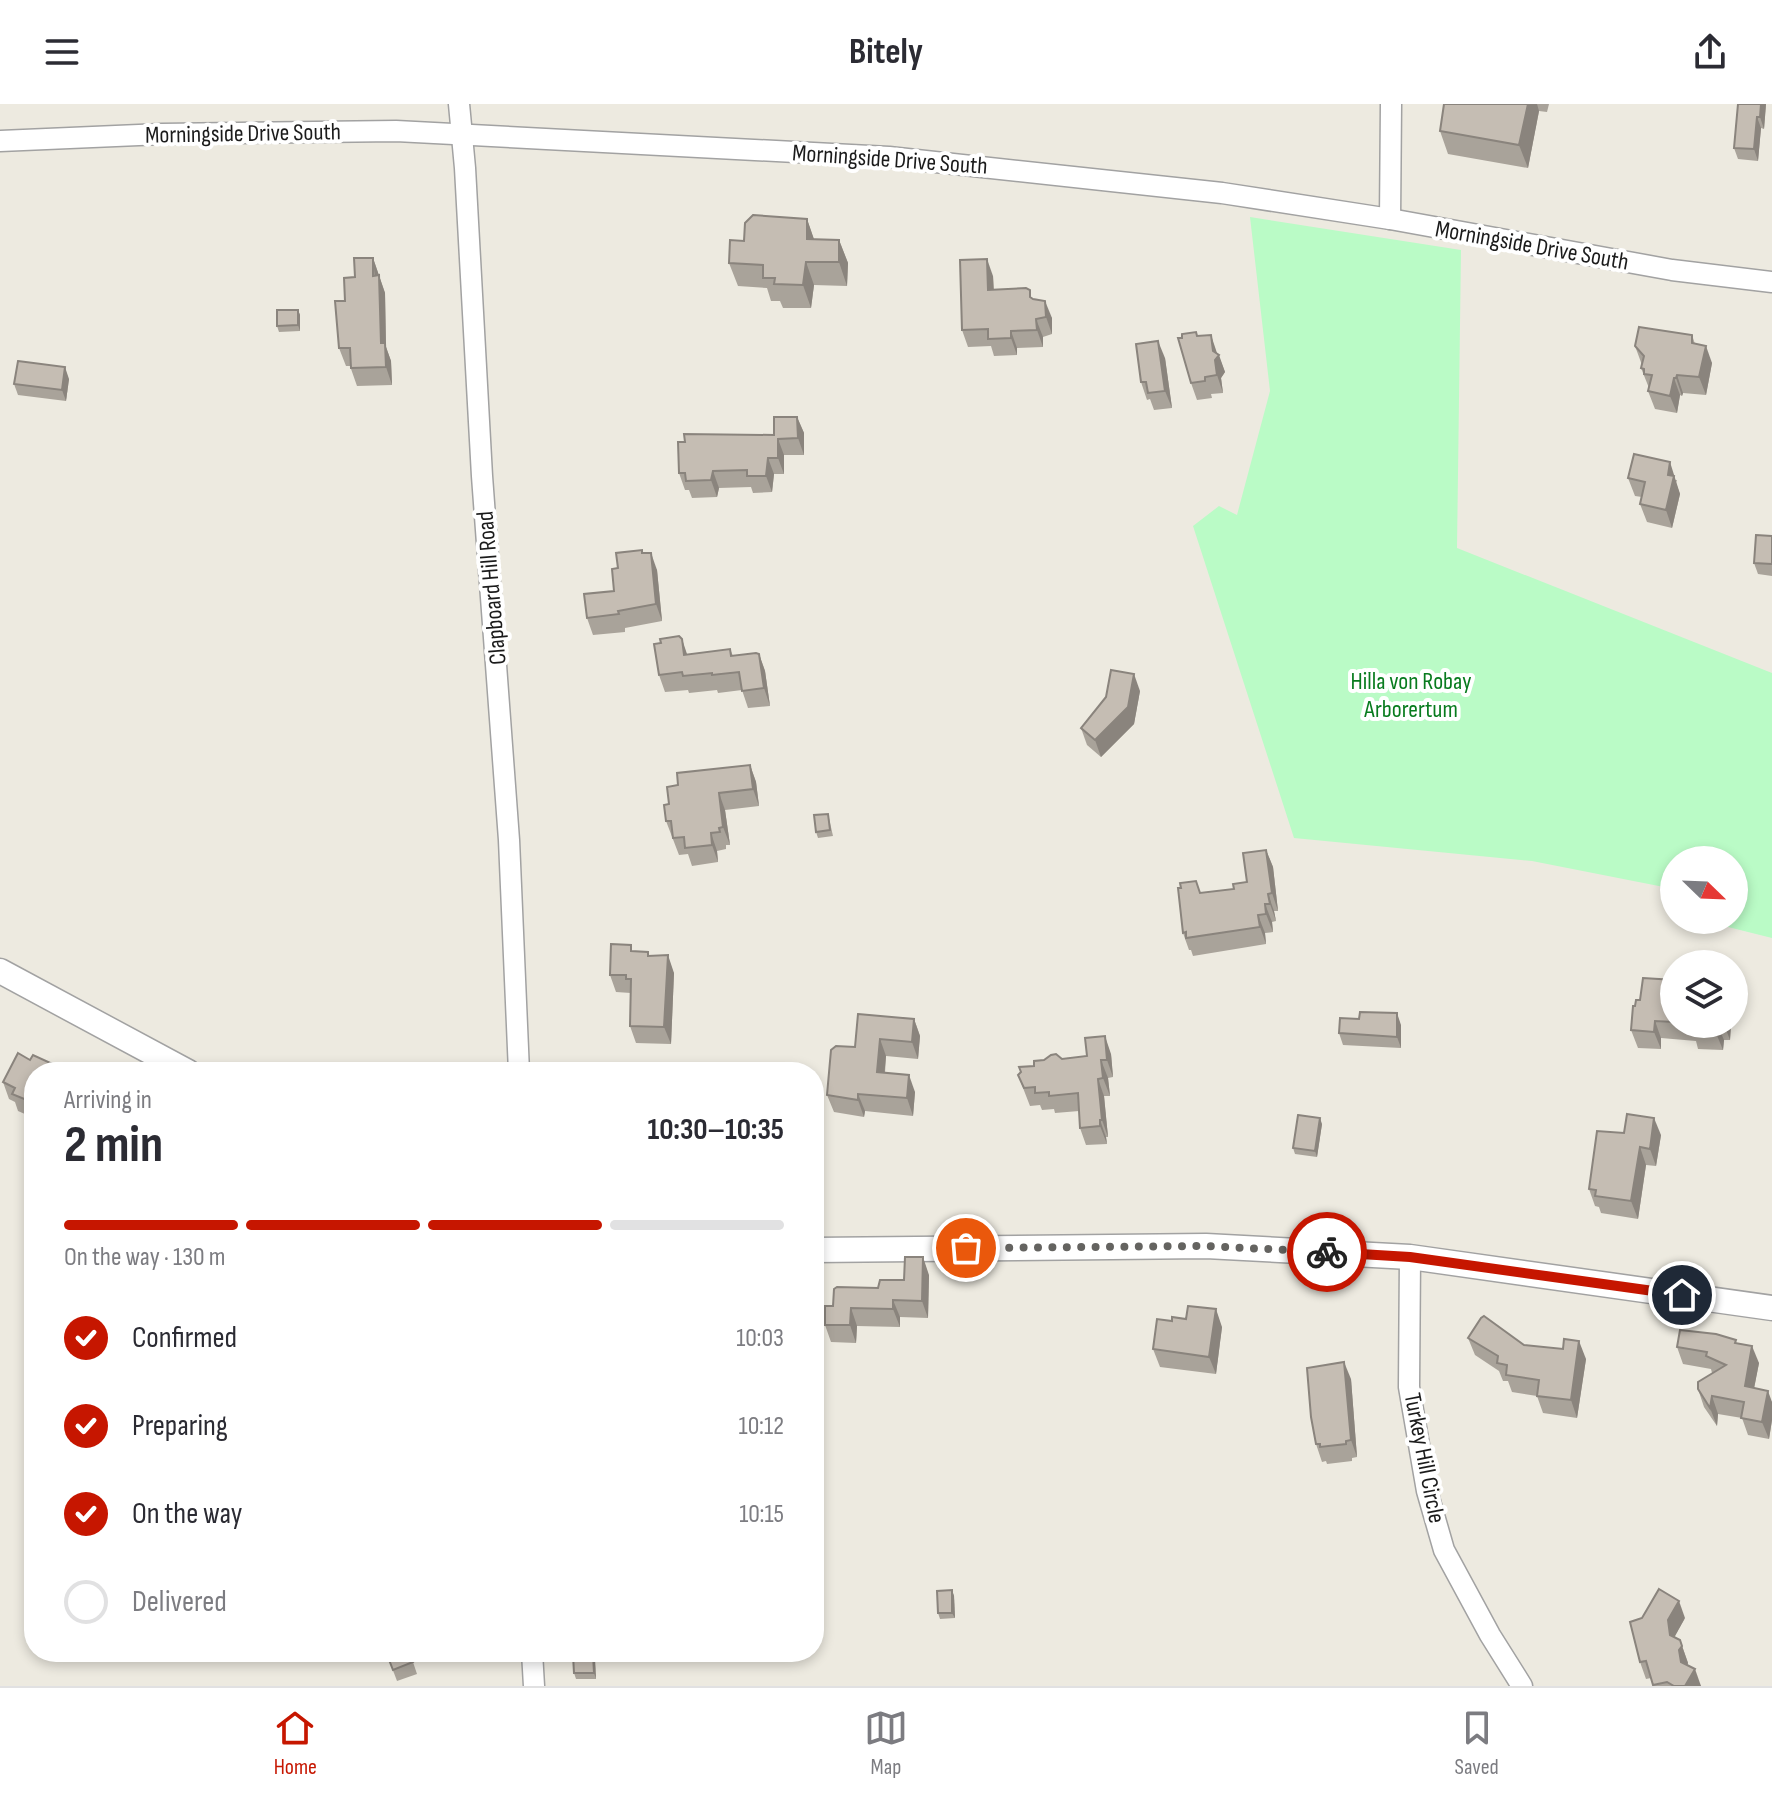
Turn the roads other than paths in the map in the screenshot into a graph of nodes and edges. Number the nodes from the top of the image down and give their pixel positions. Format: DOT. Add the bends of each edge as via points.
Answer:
graph roads {
  1 [pos="459,104"];
  2 [pos="1391,104"];
  3 [pos="461,133"];
  4 [pos="0,141"];
  5 [pos="1390,219"];
  6 [pos="1772,282"];
  7 [pos="0,971"];
  8 [pos="169,1062"];
  9 [pos="519,1062"];
  10 [pos="824,1250"];
  11 [pos="1410,1257"];
  12 [pos="1772,1308"];
  13 [pos="533,1662"];
  14 [pos="534,1686"];
  15 [pos="1522,1686"];
  1 -- 3 [label="street, Clapboard Hill Road"];
  2 -- 5 [label="street"];
  3 -- 4 [label="street, Morningside Drive South" via="162,134"];
  3 -- 5 [label="street, Morningside Drive South" via="955,163 1222,193"];
  3 -- 9 [label="street, Clapboard Hill Road" via="509,840"];
  5 -- 6 [label="street, Morningside Drive South" via="1672,270"];
  7 -- 8 [label="street"];
  10 -- 11 [label="street" via="1206,1246"];
  11 -- 12 [label="street"];
  11 -- 15 [label="street, Turkey Hill Circle" via="1409,1387 1427,1491 1444,1550"];
  13 -- 14 [label="street"];
}
